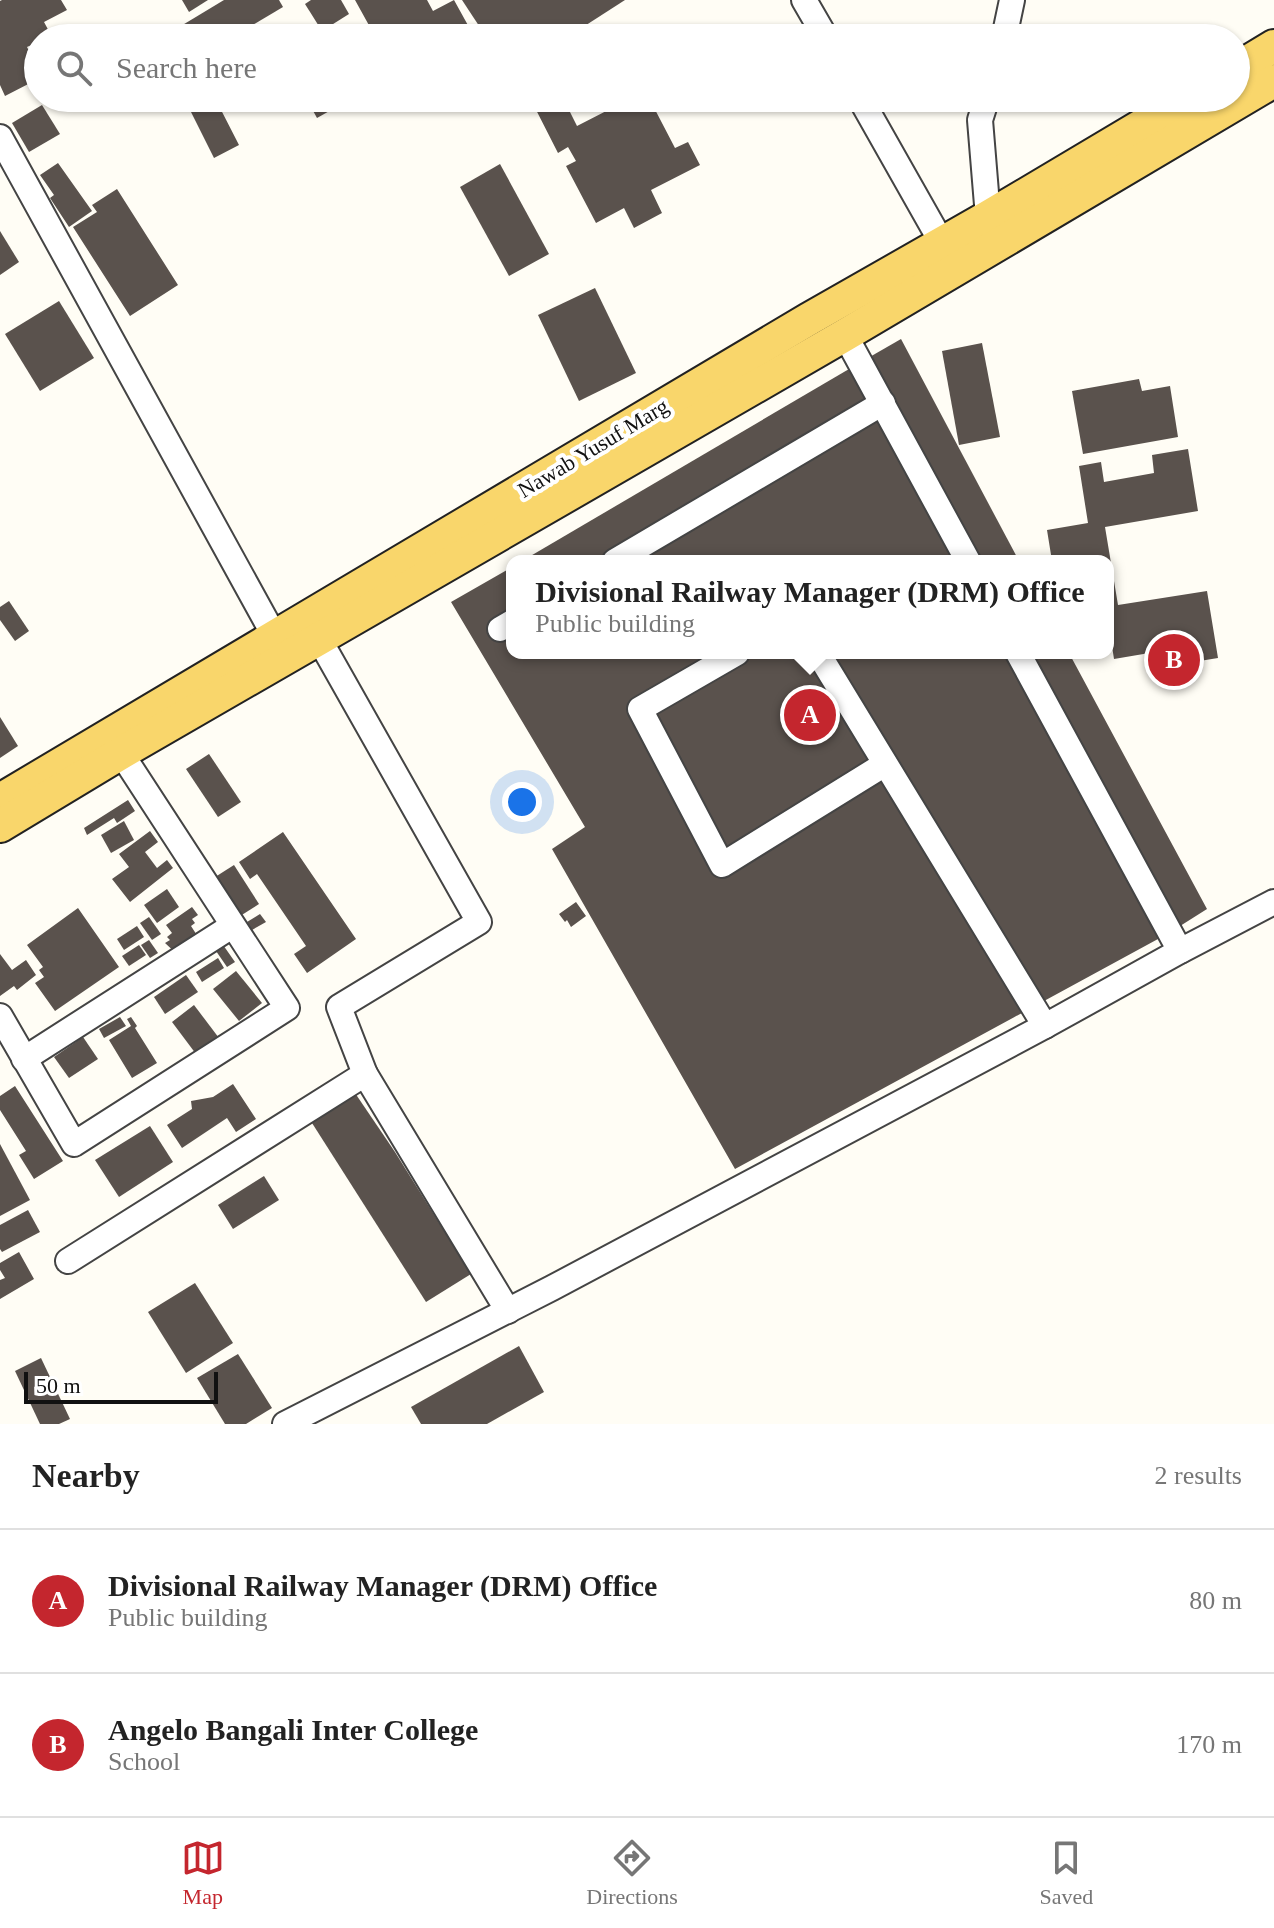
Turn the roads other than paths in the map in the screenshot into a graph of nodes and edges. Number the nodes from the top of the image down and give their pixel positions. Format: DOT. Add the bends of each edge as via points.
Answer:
graph roads {
  1 [pos="804,0"];
  2 [pos="1012,0"];
  3 [pos="818,24"];
  4 [pos="1007,24"];
  5 [pos="1274,46"];
  6 [pos="1250,61"];
  7 [pos="1274,81"];
  8 [pos="1250,95"];
  9 [pos="868,112"];
  10 [pos="983,112"];
  11 [pos="1164,112"];
  12 [pos="1222,112"];
  13 [pos="0,137"];
  14 [pos="988,217"];
  15 [pos="942,243"];
  16 [pos="845,335"];
  17 [pos="883,403"];
  18 [pos="625,555"];
  19 [pos="965,555"];
  20 [pos="275,637"];
  21 [pos="319,639"];
  22 [pos="727,659"];
  23 [pos="822,659"];
  24 [pos="1021,659"];
  25 [pos="121,753"];
  26 [pos="885,764"];
  27 [pos="0,800"];
  28 [pos="0,826"];
  29 [pos="1274,902"];
  30 [pos="232,926"];
  31 [pos="1180,951"];
  32 [pos="0,1016"];
  33 [pos="1045,1026"];
  34 [pos="24,1059"];
  35 [pos="365,1074"];
  36 [pos="68,1261"];
  37 [pos="508,1311"];
  38 [pos="285,1424"];
  1 -- 3 [label="street"];
  2 -- 4 [label="street"];
  5 -- 6 [label="main road"];
  7 -- 8 [label="main road"];
  9 -- 15 [label="street"];
  10 -- 14 [label="street"];
  11 -- 14 [label="main road, Nawab Yusuf Marg"];
  12 -- 16 [label="main road"];
  13 -- 20 [label="street"];
  14 -- 15 [label="main road, Nawab Yusuf Marg"];
  15 -- 20 [label="main road, Nawab Yusuf Marg"];
  16 -- 17 [label="street"];
  16 -- 21 [label="main road"];
  17 -- 18 [label="street"];
  17 -- 19 [label="street"];
  20 -- 27 [label="main road, Nawab Yusuf Marg"];
  21 -- 25 [label="main road"];
  21 -- 35 [label="street" via="479,922 339,1007"];
  22 -- 26 [label="street" via="640,709 722,865"];
  23 -- 26 [label="street"];
  24 -- 31 [label="street"];
  25 -- 28 [label="main road"];
  25 -- 30 [label="street"];
  26 -- 33 [label="street"];
  29 -- 31 [label="street"];
  30 -- 34 [label="street"];
  30 -- 34 [label="street" via="287,1008 87,1136 74,1144"];
  31 -- 33 [label="street"];
  32 -- 34 [label="street"];
  33 -- 37 [label="street"];
  35 -- 36 [label="street"];
  35 -- 37 [label="street"];
  37 -- 38 [label="street"];
}
